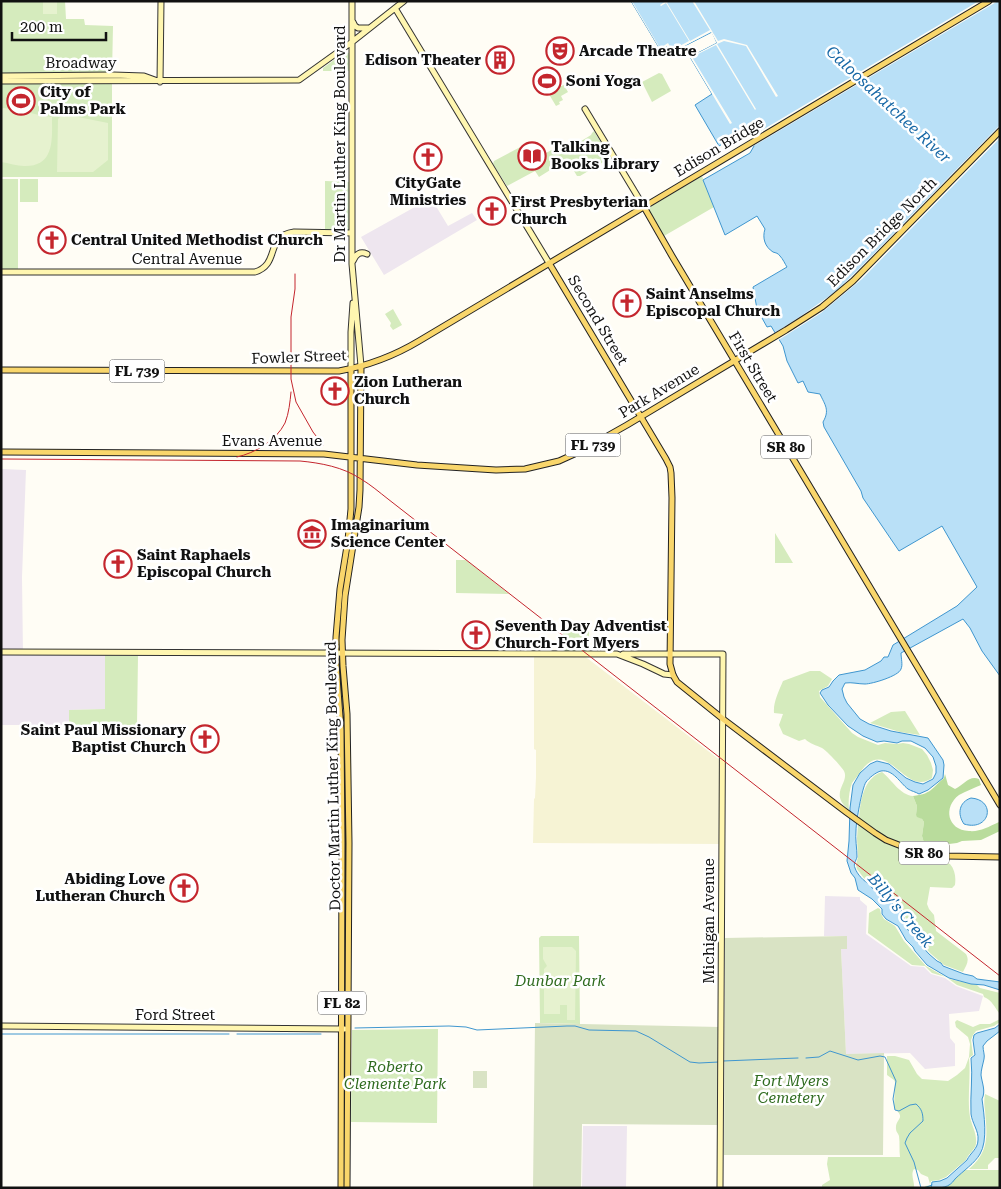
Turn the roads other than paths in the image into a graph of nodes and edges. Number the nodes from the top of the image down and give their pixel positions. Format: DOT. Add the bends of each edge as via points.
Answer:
graph roads {
  1 [pos="161,1"];
  2 [pos="352,1"];
  3 [pos="404,1"];
  4 [pos="989,1"];
  5 [pos="395,8"];
  6 [pos="352,18"];
  7 [pos="369,28"];
  8 [pos="352,42"];
  9 [pos="1,76"];
  10 [pos="1,81"];
  11 [pos="160,82"];
  12 [pos="585,109"];
  13 [pos="1000,131"];
  14 [pos="644,207"];
  15 [pos="352,232"];
  16 [pos="367,254"];
  17 [pos="549,263"];
  18 [pos="352,264"];
  19 [pos="1,272"];
  20 [pos="354,288"];
  21 [pos="352,318"];
  22 [pos="360,352"];
  23 [pos="735,360"];
  24 [pos="361,366"];
  25 [pos="351,369"];
  26 [pos="1,370"];
  27 [pos="641,416"];
  28 [pos="1,452"];
  29 [pos="351,457"];
  30 [pos="360,458"];
  31 [pos="542,466"];
  32 [pos="1,652"];
  33 [pos="339,654"];
  34 [pos="617,654"];
  35 [pos="670,654"];
  36 [pos="673,676"];
  37 [pos="723,719"];
  38 [pos="341,734"];
  39 [pos="348,750"];
  40 [pos="341,757"];
  41 [pos="348,778"];
  42 [pos="1000,805"];
  43 [pos="1000,857"];
  44 [pos="343,888"];
  45 [pos="349,915"];
  46 [pos="342,956"];
  47 [pos="349,962"];
  48 [pos="1,1026"];
  49 [pos="345,1029"];
  50 [pos="342,1118"];
  51 [pos="348,1124"];
  52 [pos="344,1187"];
  53 [pos="720,1188"];
  1 -- 11 [label="street"];
  2 -- 6 [label="street, Dr Martin Luther King Boulevard / FL 82"];
  3 -- 5 [label="street"];
  4 -- 14 [label="main road, Edison Bridge"];
  5 -- 7 [label="street"];
  5 -- 17 [label="street, Second Street"];
  6 -- 7 [label="street" via="356,28"];
  6 -- 8 [label="street, Dr Martin Luther King Boulevard / FL 82"];
  7 -- 8 [label="street"];
  8 -- 11 [label="street, Broadway" via="299,80"];
  8 -- 15 [label="street, Dr Martin Luther King Boulevard / FL 82"];
  9 -- 11 [label="street, Broadway" via="144,76"];
  10 -- 11 [label="street, Broadway"];
  12 -- 14 [label="street, First Street"];
  13 -- 23 [label="main road, Edison Bridge North" via="853,281 815,312"];
  14 -- 17 [label="main road, Fowler Street"];
  14 -- 23 [label="main road, First Street / SR 80"];
  15 -- 18 [label="street, Dr Martin Luther King Boulevard / FL 82"];
  15 -- 19 [label="street, Central Avenue" via="287,234 275,243 269,263 255,272"];
  16 -- 18 [label="street" via="358,254"];
  17 -- 24 [label="main road, Fowler Street / FL 739" via="405,350"];
  17 -- 27 [label="main road, Second Street"];
  18 -- 20 [label="street, Dr Martin Luther King Boulevard / FL 82"];
  20 -- 21 [label="street, Dr Martin Luther King Boulevard / FL 82"];
  20 -- 22 [label="street, Dr Martin Luther King Boulevard / FL 82"];
  21 -- 22 [label="street" via="356,321"];
  21 -- 25 [label="street, Dr Martin Luther King Boulevard / FL 82"];
  22 -- 24 [label="street, Dr Martin Luther King Boulevard / FL 82"];
  23 -- 27 [label="main road, Park Avenue"];
  23 -- 42 [label="main road, First Street / SR 80"];
  24 -- 25 [label="main road, Fowler Street / FL 739"];
  24 -- 30 [label="main road, Doctor Martin Luther King Boulevard / FL 82"];
  25 -- 26 [label="main road, Fowler Street / FL 739" via="312,372"];
  25 -- 29 [label="main road, Dr Martin Luther King Boulevard / FL 82"];
  27 -- 31 [label="main road, Park Avenue / FL 739" via="576,454"];
  27 -- 35 [label="main road, Second Street" via="666,458 671,473"];
  28 -- 29 [label="main road, Evans Avenue / FL 739" via="324,454"];
  29 -- 30 [label="main road, Evans Avenue / FL 739"];
  29 -- 33 [label="main road, Doctor Martin Luther King Boulevard / FL 82" via="350,528 337,616"];
  30 -- 31 [label="main road, Evans Avenue / FL 739" via="417,466 496,470"];
  30 -- 33 [label="main road, Doctor Martin Luther King Boulevard / FL 82" via="359,507"];
  32 -- 33 [label="street"];
  33 -- 34 [label="street"];
  33 -- 38 [label="main road, Doctor Martin Luther King Boulevard / FL 82"];
  33 -- 39 [label="main road, Doctor Martin Luther King Boulevard / FL 82"];
  34 -- 35 [label="street"];
  34 -- 36 [label="street"];
  35 -- 36 [label="main road, Second Street"];
  35 -- 37 [label="street, Michigan Avenue" via="723,654"];
  36 -- 37 [label="main road, SR 80" via="680,686"];
  37 -- 43 [label="main road, SR 80" via="886,840 916,852"];
  37 -- 53 [label="street, Michigan Avenue"];
  38 -- 39 [label="main road"];
  38 -- 40 [label="main road, Doctor Martin Luther King Boulevard / FL 82"];
  39 -- 41 [label="main road, Doctor Martin Luther King Boulevard / FL 82"];
  40 -- 41 [label="main road" via="345,760"];
  40 -- 44 [label="main road, Doctor Martin Luther King Boulevard / FL 82"];
  41 -- 45 [label="main road, Doctor Martin Luther King Boulevard / FL 82"];
  44 -- 45 [label="main road"];
  44 -- 46 [label="main road, Doctor Martin Luther King Boulevard / FL 82"];
  45 -- 47 [label="main road, Doctor Martin Luther King Boulevard / FL 82"];
  46 -- 47 [label="main road"];
  46 -- 49 [label="main road, Doctor Martin Luther King Boulevard / FL 82"];
  47 -- 49 [label="main road, Doctor Martin Luther King Boulevard / FL 82"];
  48 -- 49 [label="street, Ford Street"];
  49 -- 50 [label="main road, Doctor Martin Luther King Boulevard / FL 82"];
  49 -- 51 [label="main road, Doctor Martin Luther King Boulevard / FL 82"];
  50 -- 51 [label="main road"];
  50 -- 52 [label="main road, Doctor Martin Luther King Boulevard / FL 82"];
  51 -- 52 [label="main road, Doctor Martin Luther King Boulevard / FL 82"];
}
